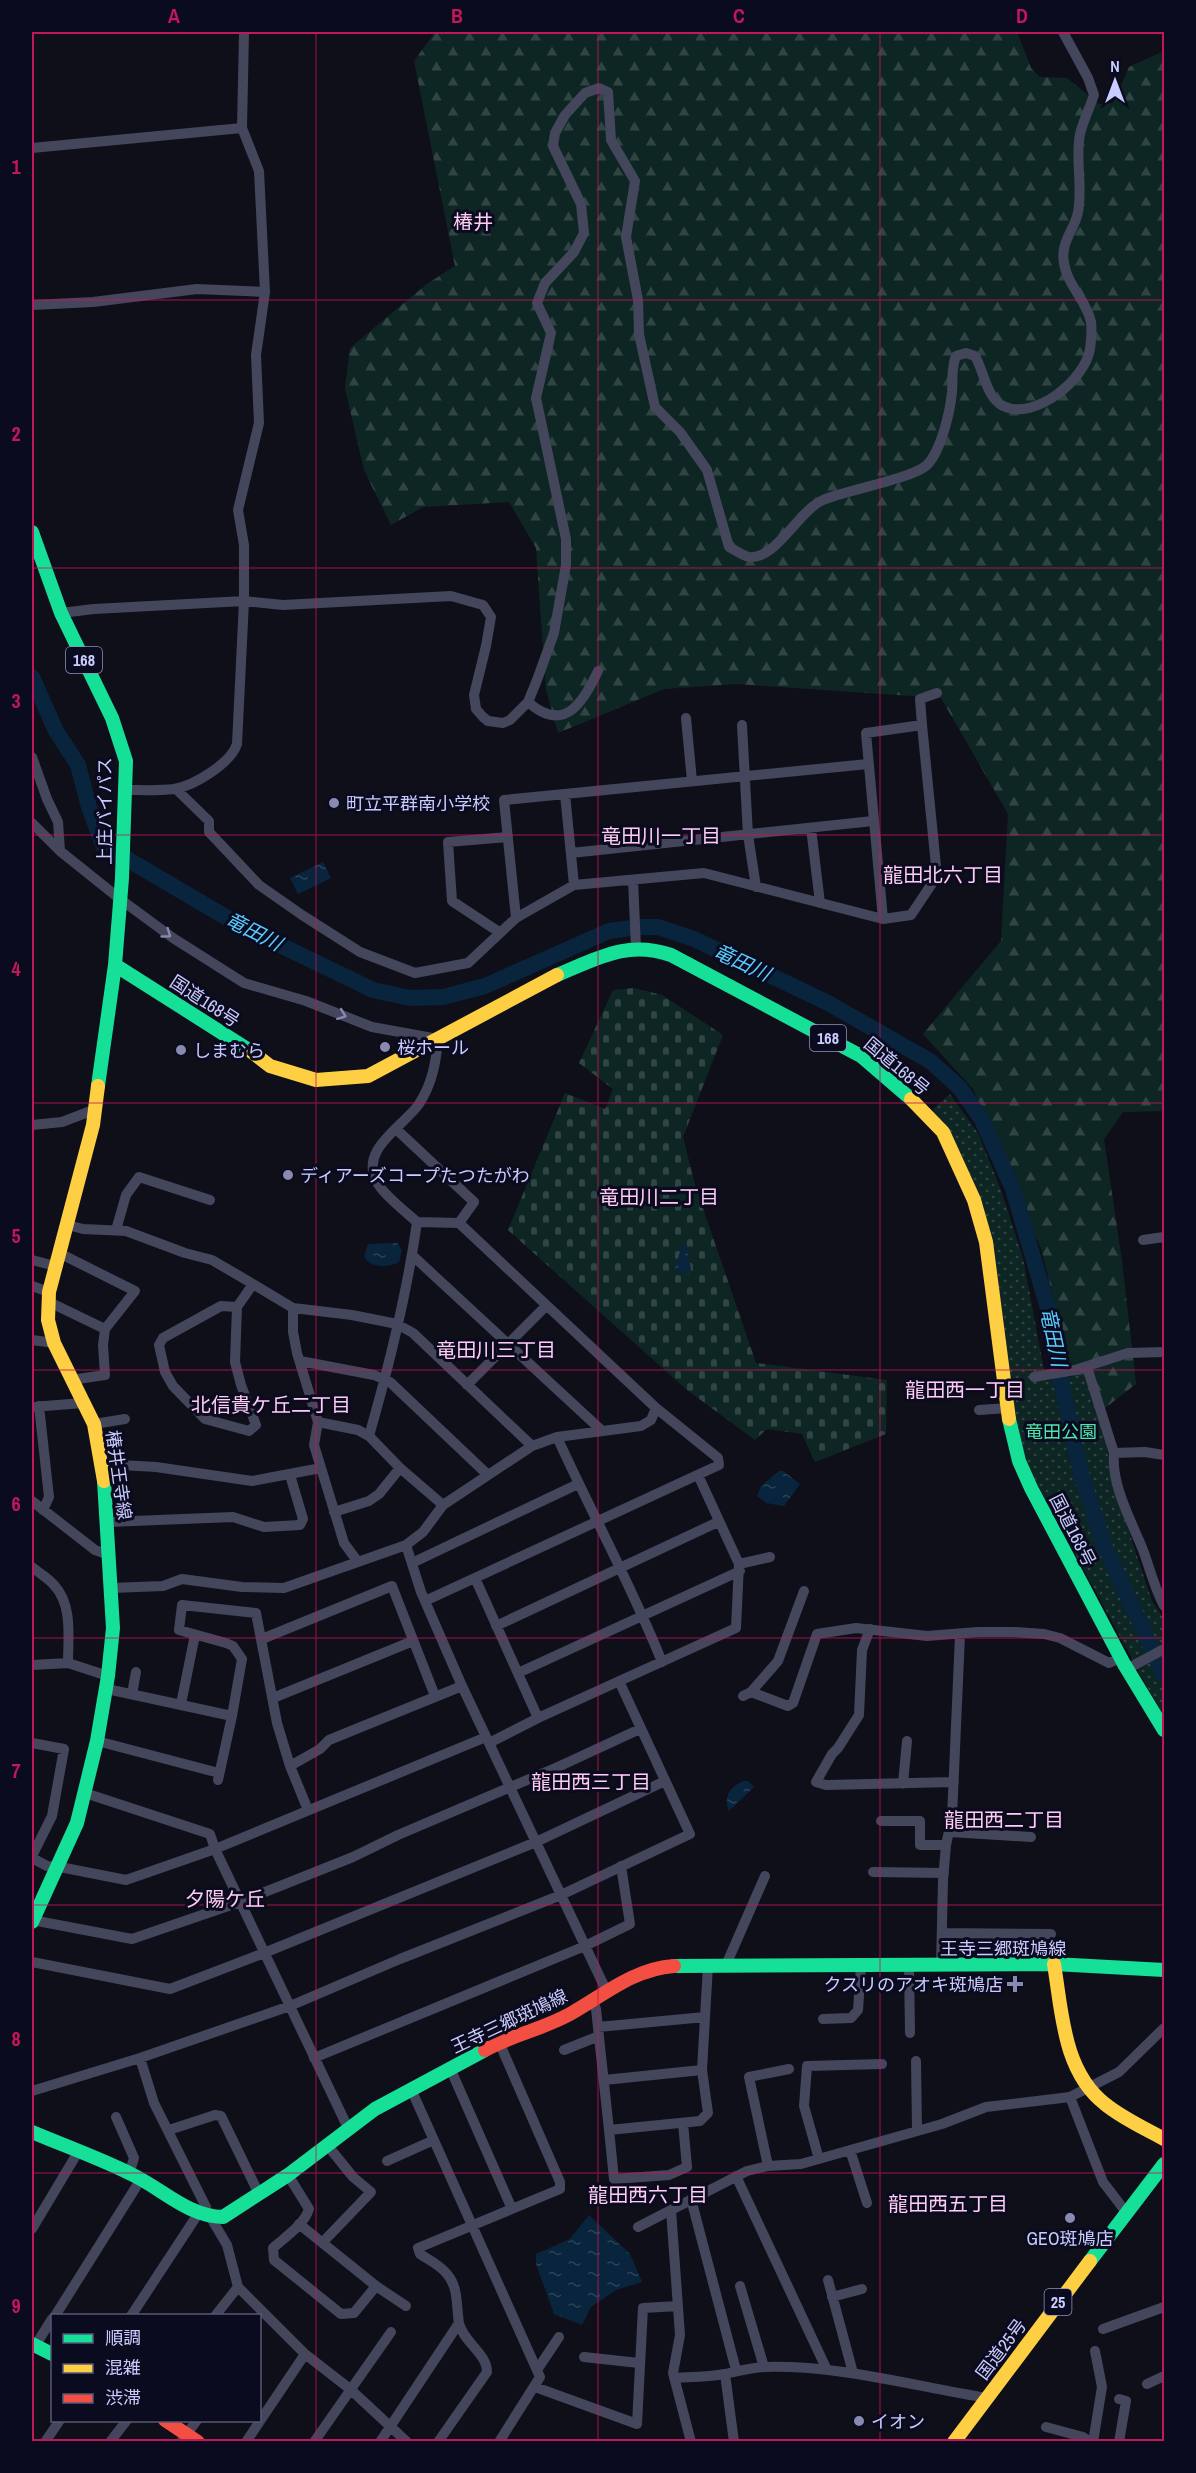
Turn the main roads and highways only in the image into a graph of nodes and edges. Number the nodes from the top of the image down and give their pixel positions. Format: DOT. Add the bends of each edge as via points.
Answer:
graph roads {
  1 [pos="32,532"];
  2 [pos="115,965"];
  3 [pos="1164,1731"];
  4 [pos="32,1920"];
  5 [pos="1054,1964"];
  6 [pos="1164,1970"];
  7 [pos="32,2132"];
  8 [pos="1164,2139"];
  9 [pos="1164,2164"];
  10 [pos="33,2345"];
  11 [pos="51,2354"];
  12 [pos="166,2422"];
  13 [pos="189,2439"];
  14 [pos="954,2442"];
  1 -- 2 [label="main road, 上庄バイパス / 168" via="61,613 119,735 126,761"];
  2 -- 3 [label="main road, 国道168号 / 168" via="270,1066 316,1080 368,1076 542,981 637,941 671,955 861,1056 943,1131 974,1200 986,1242 1011,1430 1020,1461"];
  2 -- 4 [label="main road, 椿井王寺線" via="96,1109 57,1259 48,1320 54,1343 94,1424 103,1464 113,1628 108,1682 85,1793 69,1842"];
  5 -- 6 [label="main road, 王寺三郷斑鳩線"];
  5 -- 7 [label="main road, 王寺三郷斑鳩線" via="708,1965 670,1966 639,1974 569,2015 499,2042 375,2109 288,2175 224,2217 205,2216 135,2177"];
  5 -- 8 [label="main road" via="1071,2055 1081,2076 1103,2103"];
  9 -- 14 [label="main road, 国道25号 / 25"];
  10 -- 11 [label="main road"];
  12 -- 13 [label="main road"];
}
